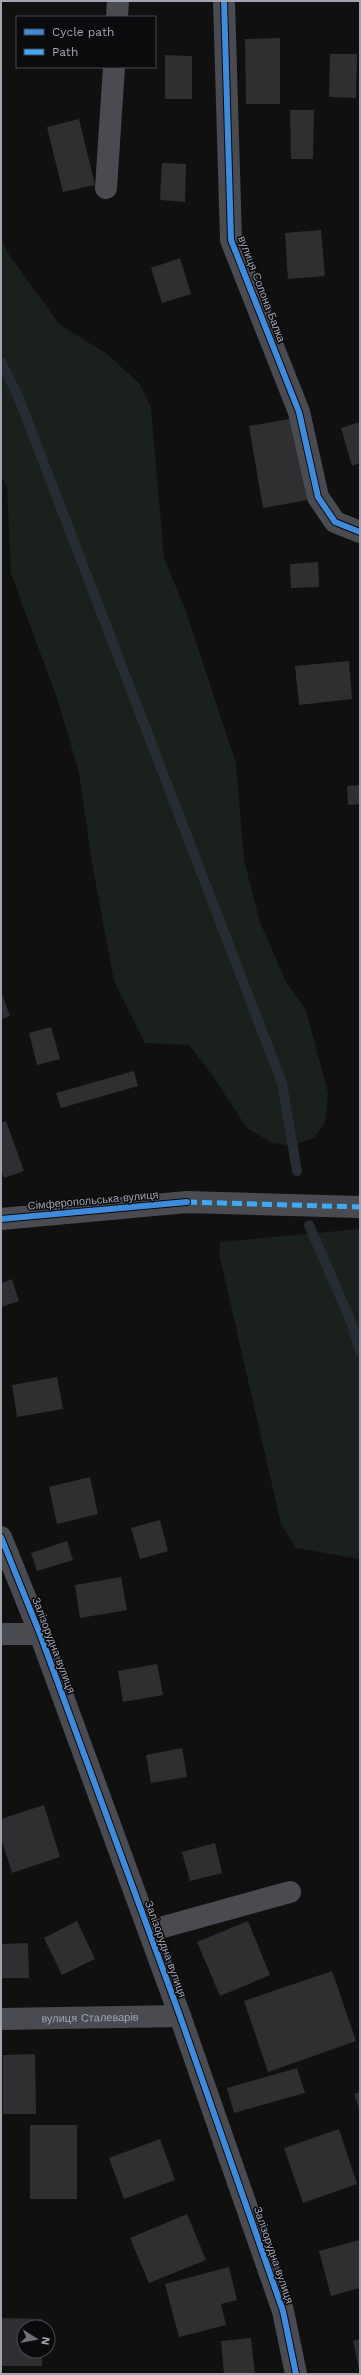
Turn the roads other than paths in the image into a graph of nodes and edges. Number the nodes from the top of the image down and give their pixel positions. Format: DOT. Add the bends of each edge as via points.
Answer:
graph roads {
  1 [pos="118,1"];
  2 [pos="224,1"];
  3 [pos="117,16"];
  4 [pos="114,68"];
  5 [pos="106,188"];
  6 [pos="360,532"];
  7 [pos="360,1207"];
  8 [pos="1,1219"];
  9 [pos="1,1536"];
  10 [pos="1,1634"];
  11 [pos="40,1634"];
  12 [pos="290,1892"];
  13 [pos="149,1931"];
  14 [pos="180,2016"];
  15 [pos="1,2019"];
  16 [pos="296,2374"];
  1 -- 3 [label="street"];
  2 -- 6 [label="street, вулиця Солона Балка" via="230,240 299,412 318,497 335,522"];
  4 -- 5 [label="street"];
  7 -- 8 [label="street, Сімферопольська вулиця" via="187,1202"];
  9 -- 11 [label="street, Залізорудна вулиця"];
  10 -- 11 [label="street"];
  11 -- 13 [label="street, Залізорудна вулиця"];
  12 -- 13 [label="street"];
  13 -- 14 [label="street, Залізорудна вулиця"];
  14 -- 15 [label="street, вулиця Сталеварів"];
  14 -- 16 [label="street, Залізорудна вулиця" via="283,2311"];
}
